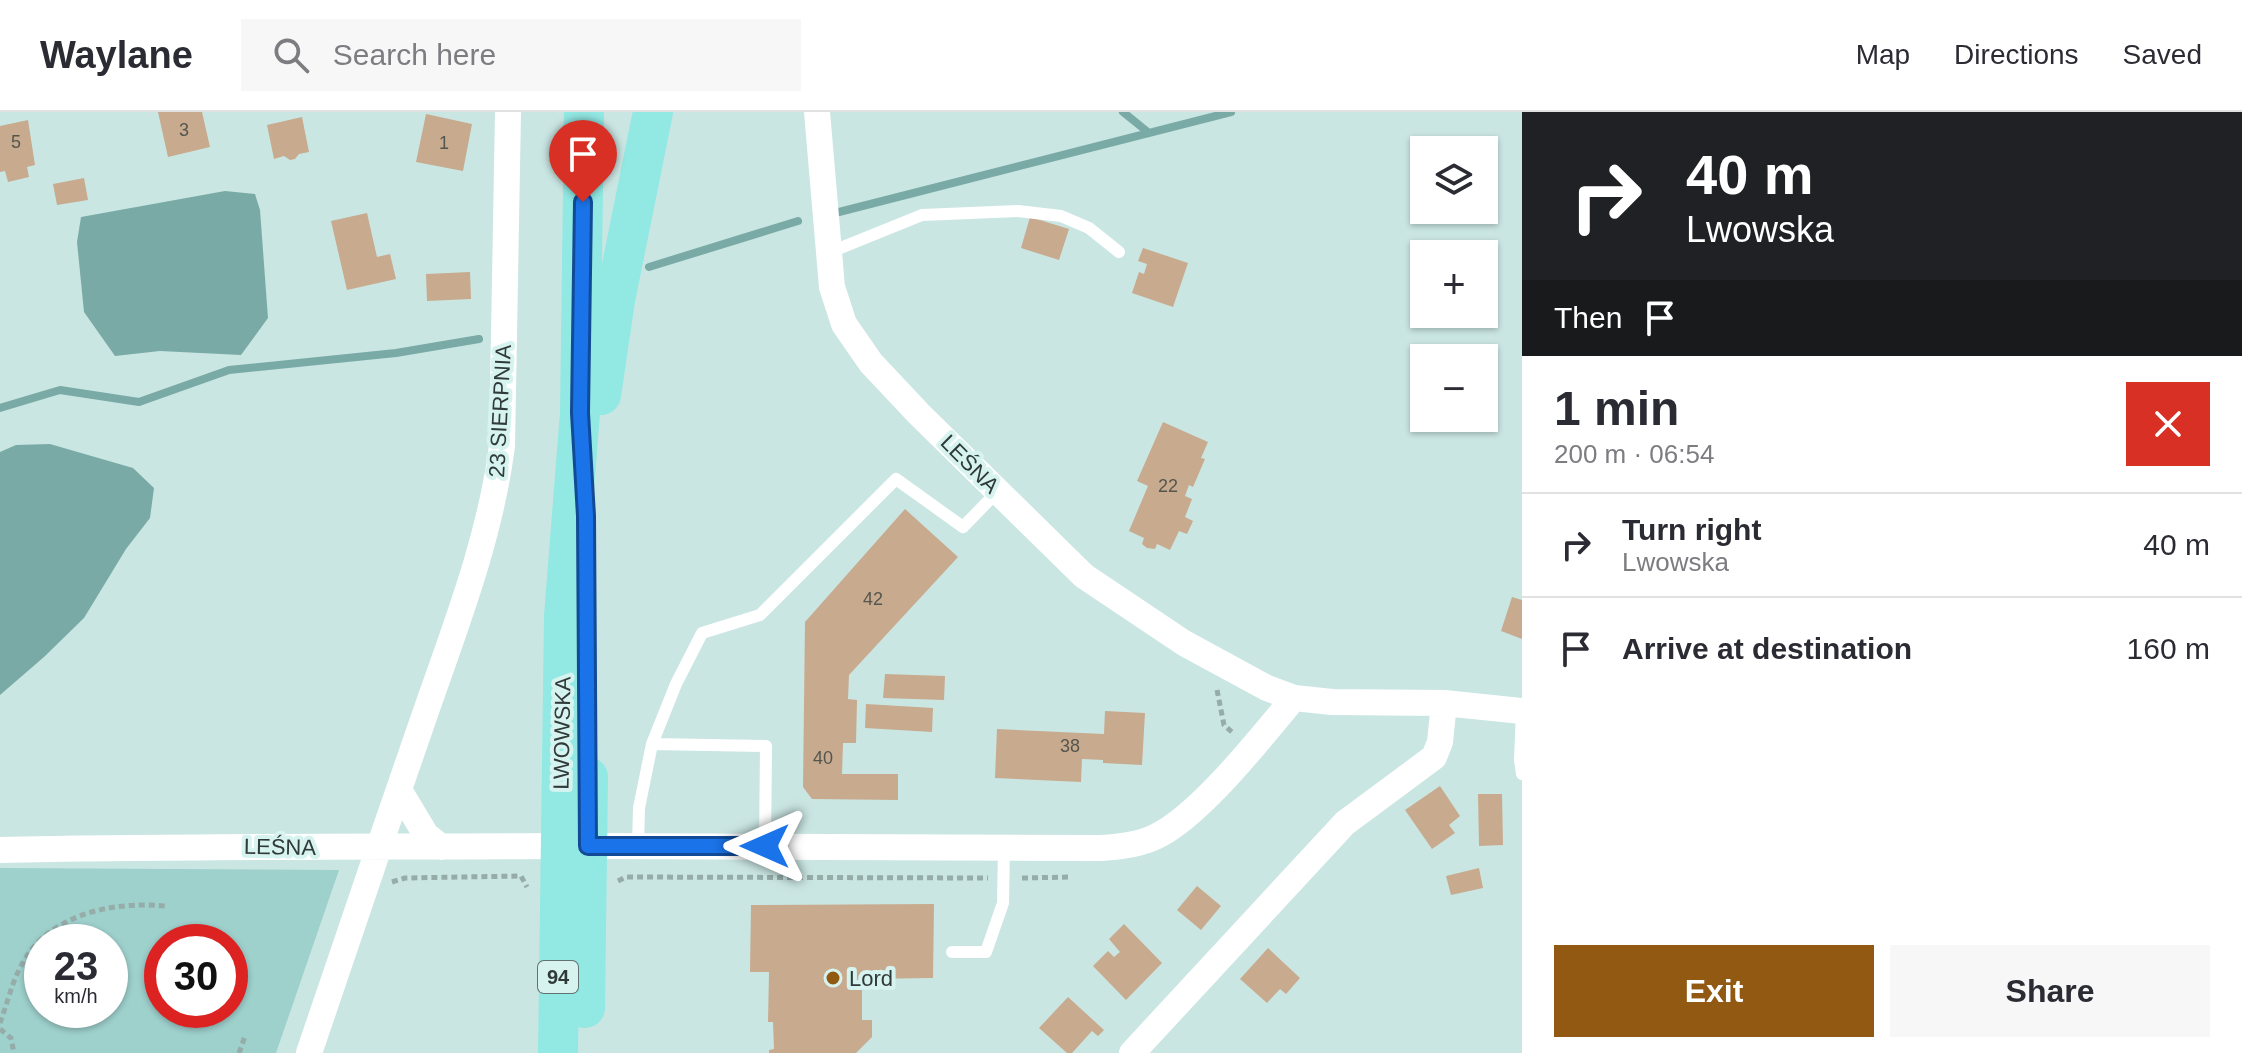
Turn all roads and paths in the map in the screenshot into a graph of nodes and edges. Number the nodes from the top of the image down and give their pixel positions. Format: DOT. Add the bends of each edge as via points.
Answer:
graph roads {
  1 [pos="508,112"];
  2 [pos="584,112"];
  3 [pos="653,112"];
  4 [pos="817,112"];
  5 [pos="1119,252"];
  6 [pos="828,253"];
  7 [pos="580,413"];
  8 [pos="997,492"];
  9 [pos="586,516"];
  10 [pos="1294,698"];
  11 [pos="1444,703"];
  12 [pos="1522,711"];
  13 [pos="652,744"];
  14 [pos="1522,774"];
  15 [pos="399,790"];
  16 [pos="574,846"];
  17 [pos="638,846"];
  18 [pos="765,846"];
  19 [pos="441,847"];
  20 [pos="1004,847"];
  21 [pos="377,848"];
  22 [pos="0,850"];
  23 [pos="387,884"];
  24 [pos="558,900"];
  25 [pos="165,906"];
  26 [pos="952,952"];
  27 [pos="0,1023"];
  28 [pos="0,1029"];
  29 [pos="245,1036"];
  30 [pos="561,1046"];
  31 [pos="14,1053"];
  32 [pos="239,1053"];
  33 [pos="309,1053"];
  34 [pos="1132,1053"];
  1 -- 15 [label="street, 23 SIERPNIA" via="502,446 496,495"];
  2 -- 7 [label="main road, LWOWSKA / 94"];
  3 -- 9 [label="main road" via="615,300"];
  4 -- 6 [label="street, LEŚNA"];
  5 -- 6 [label="lane" via="1089,228 1061,216 1018,211 922,215"];
  6 -- 8 [label="street, LEŚNA" via="837,309 853,339"];
  7 -- 9 [label="main road, LWOWSKA / 94"];
  7 -- 16 [label="main road, LWOWSKA / 94" via="564,616"];
  8 -- 10 [label="street, LEŚNA" via="1084,576 1127,606 1223,665"];
  8 -- 13 [label="lane" via="963,527 896,479 760,615 702,633"];
  9 -- 16 [label="main road, LWOWSKA / 94"];
  10 -- 11 [label="street, LEŚNA"];
  10 -- 20 [label="street, LEŚNA" via="1197,806 1156,837 1119,847"];
  11 -- 12 [label="street, LEŚNA"];
  11 -- 34 [label="street" via="1434,757 1345,823"];
  12 -- 14 [label="lane"];
  13 -- 17 [label="lane" via="639,808"];
  13 -- 18 [label="lane" via="766,746"];
  15 -- 19 [label="street" via="426,835"];
  15 -- 21 [label="street, 23 SIERPNIA"];
  16 -- 17 [label="street, LEŚNA"];
  16 -- 19 [label="street, LEŚNA"];
  16 -- 24 [label="main road, LWOWSKA / 94"];
  16 -- 30 [label="main road, LWOWSKA / 94"];
  17 -- 18 [label="street, LEŚNA"];
  18 -- 20 [label="street, LEŚNA"];
  19 -- 21 [label="street, LEŚNA"];
  20 -- 26 [label="lane" via="1003,903 986,952"];
  21 -- 22 [label="street, LEŚNA"];
  21 -- 33 [label="street, 23 SIERPNIA"];
  23 -- 24 [label="path" via="405,878 521,876 534,900"];
  24 -- 30 [label="main road, LWOWSKA / 94"];
  25 -- 27 [label="path" via="117,906 45,934 23,961"];
  28 -- 31 [label="path" via="11,1038"];
  29 -- 32 [label="path"];
}
